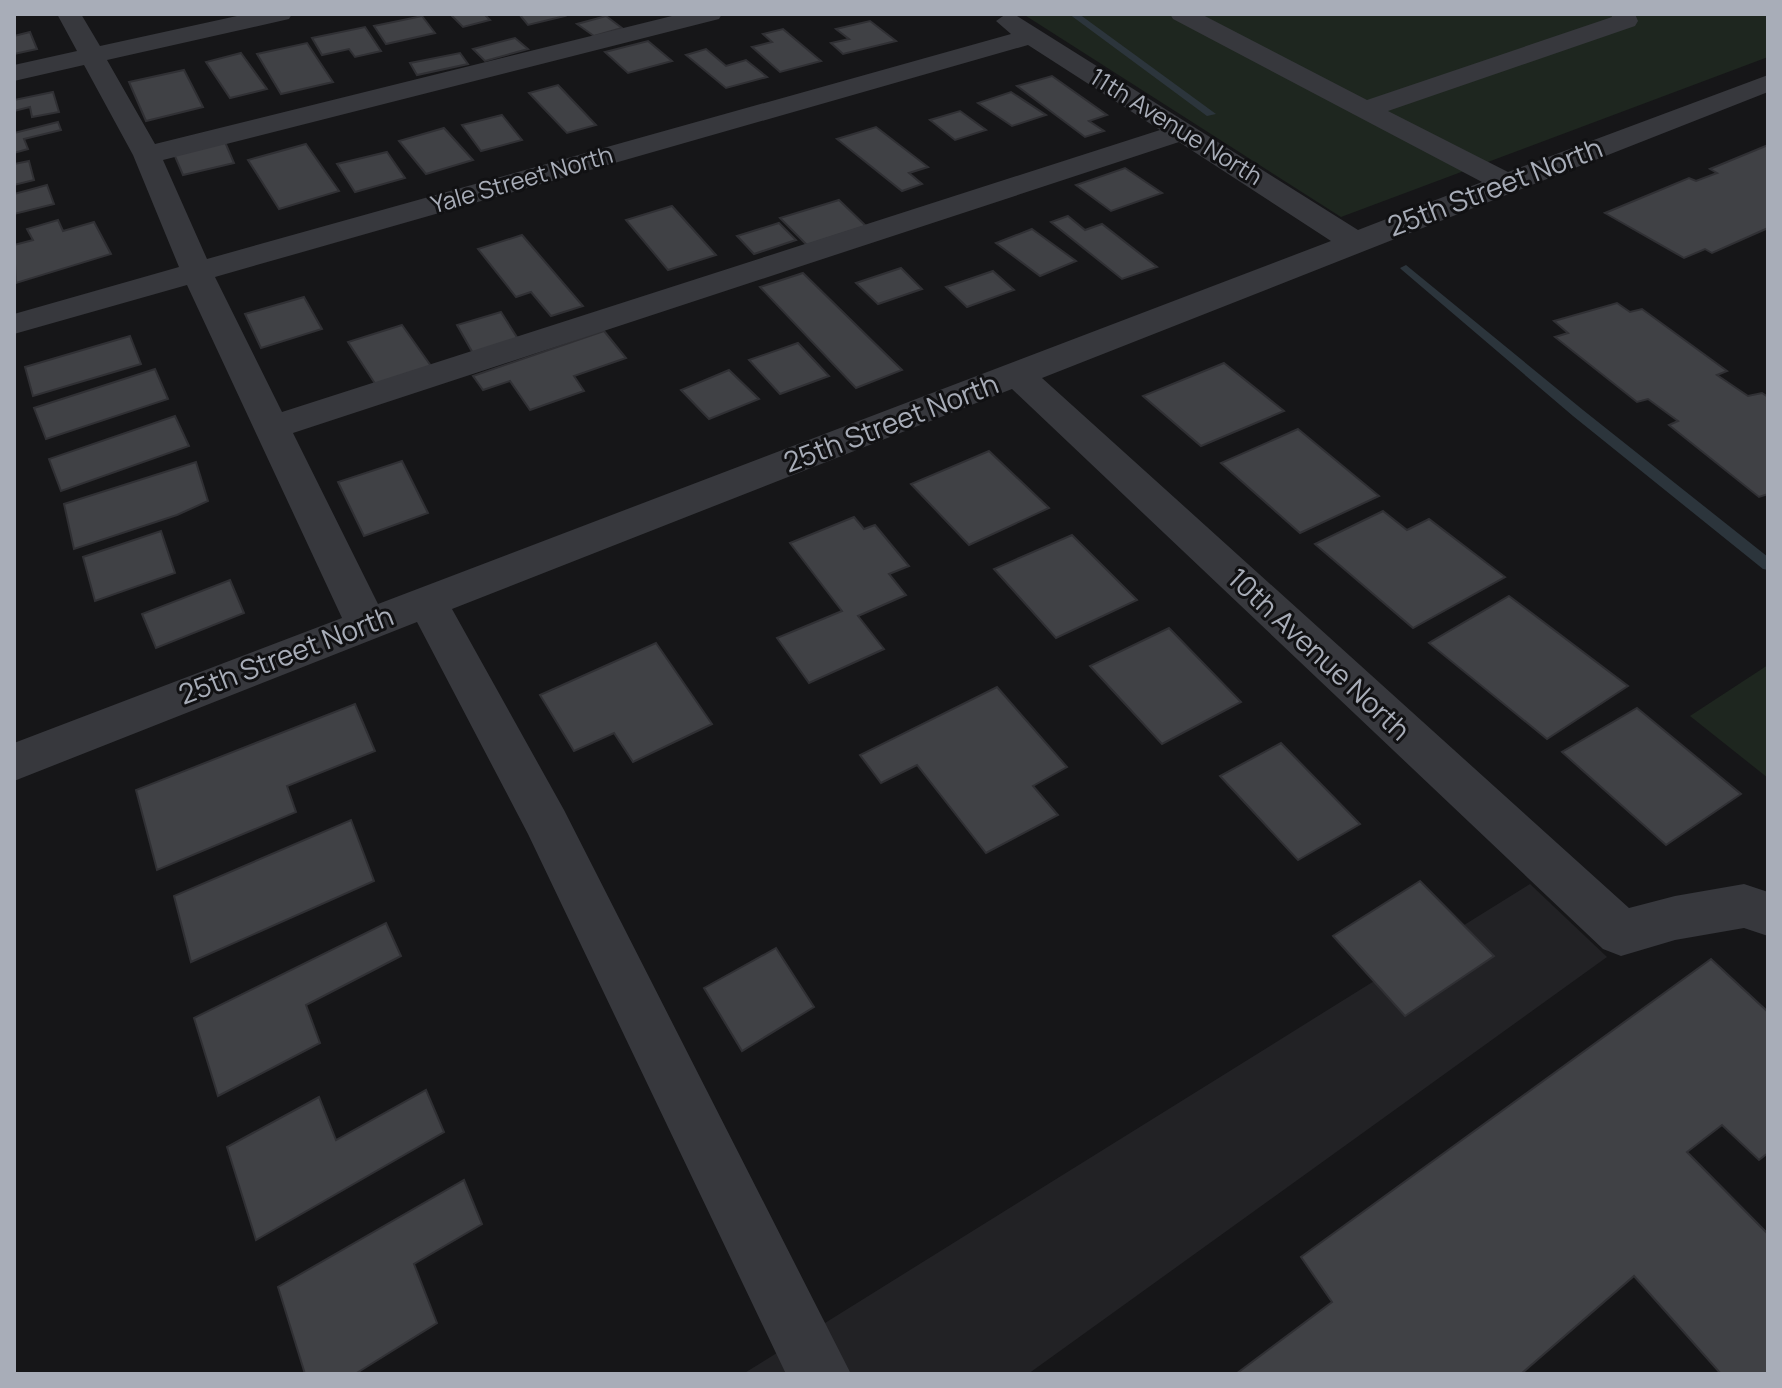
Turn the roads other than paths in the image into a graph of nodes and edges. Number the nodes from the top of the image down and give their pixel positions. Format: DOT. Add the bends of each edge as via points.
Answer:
graph roads {
  1 [pos="69,14"];
  2 [pos="280,14"];
  3 [pos="710,14"];
  4 [pos="997,14"];
  5 [pos="1182,14"];
  6 [pos="1623,14"];
  7 [pos="1030,36"];
  8 [pos="93,56"];
  9 [pos="14,73"];
  10 [pos="1768,83"];
  11 [pos="1367,109"];
  12 [pos="1185,131"];
  13 [pos="147,155"];
  14 [pos="1504,182"];
  15 [pos="1353,241"];
  16 [pos="197,272"];
  17 [pos="14,324"];
  18 [pos="1018,375"];
  19 [pos="270,428"];
  20 [pos="426,600"];
  21 [pos="366,623"];
  22 [pos="14,762"];
  23 [pos="1768,914"];
  24 [pos="819,1374"];
  1 -- 8 [label="street"];
  2 -- 8 [label="street"];
  3 -- 13 [label="street"];
  4 -- 7 [label="street, 11th Avenue North"];
  5 -- 11 [label="street"];
  6 -- 11 [label="street" via="1626,21"];
  7 -- 12 [label="street, 11th Avenue North"];
  7 -- 16 [label="street, Yale Street North"];
  8 -- 9 [label="street"];
  8 -- 13 [label="street"];
  10 -- 14 [label="street, 25th Street North"];
  11 -- 14 [label="street"];
  12 -- 15 [label="street, 11th Avenue North"];
  12 -- 19 [label="street"];
  13 -- 16 [label="street"];
  14 -- 15 [label="street, 25th Street North"];
  15 -- 18 [label="street, 25th Street North"];
  16 -- 17 [label="street, Yale Street North"];
  16 -- 19 [label="street"];
  18 -- 20 [label="street, 25th Street North"];
  18 -- 23 [label="street, 10th Avenue North" via="1621,933 1744,906"];
  19 -- 21 [label="street"];
  20 -- 21 [label="street, 25th Street North"];
  20 -- 24 [label="street" via="547,824"];
  21 -- 22 [label="street, 25th Street North"];
}
